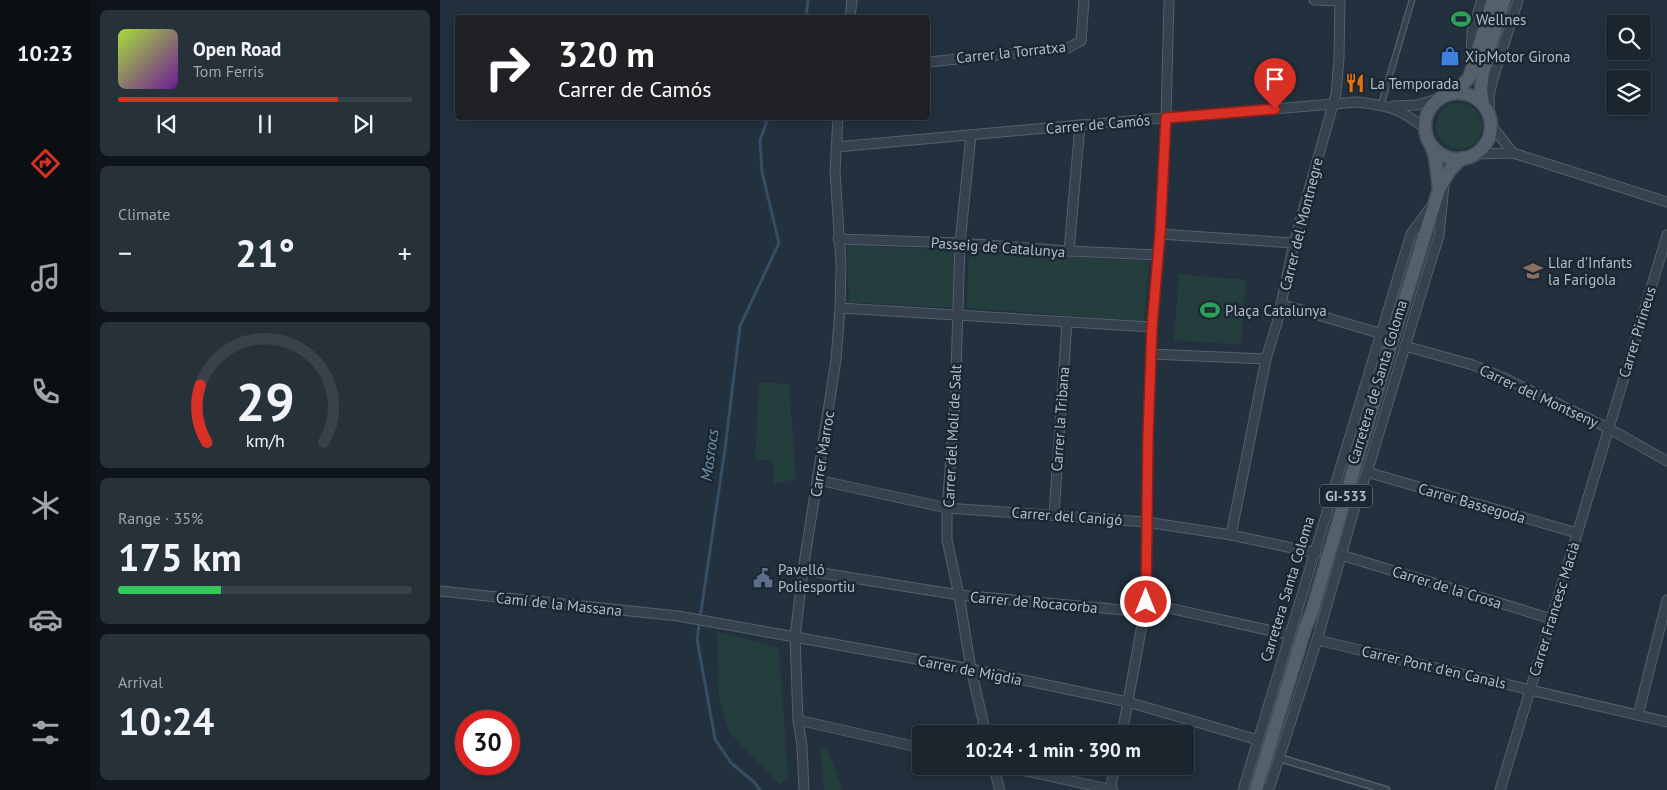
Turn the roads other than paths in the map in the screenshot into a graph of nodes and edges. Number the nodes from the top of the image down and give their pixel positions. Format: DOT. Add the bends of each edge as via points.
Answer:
graph roads {
  1 [pos="852,0"];
  2 [pos="1084,0"];
  3 [pos="1169,0"];
  4 [pos="1314,0"];
  5 [pos="1340,0"];
  6 [pos="1412,0"];
  7 [pos="1482,0"];
  8 [pos="1494,0"];
  9 [pos="1504,0"];
  10 [pos="1518,0"];
  11 [pos="850,15"];
  12 [pos="930,62"];
  13 [pos="1471,72"];
  14 [pos="1454,94"];
  15 [pos="1441,98"];
  16 [pos="1332,104"];
  17 [pos="1482,104"];
  18 [pos="1386,106"];
  19 [pos="1166,118"];
  20 [pos="838,120"];
  21 [pos="1490,121"];
  22 [pos="1080,125"];
  23 [pos="1426,129"];
  24 [pos="971,135"];
  25 [pos="1431,144"];
  26 [pos="836,147"];
  27 [pos="1513,153"];
  28 [pos="1474,154"];
  29 [pos="1462,158"];
  30 [pos="1442,184"];
  31 [pos="1435,202"];
  32 [pos="1667,202"];
  33 [pos="1160,234"];
  34 [pos="1667,235"];
  35 [pos="838,239"];
  36 [pos="960,243"];
  37 [pos="1294,243"];
  38 [pos="1069,251"];
  39 [pos="1158,255"];
  40 [pos="1281,304"];
  41 [pos="840,308"];
  42 [pos="958,315"];
  43 [pos="1067,322"];
  44 [pos="1152,327"];
  45 [pos="1382,334"];
  46 [pos="1405,346"];
  47 [pos="1151,354"];
  48 [pos="1266,359"];
  49 [pos="1608,428"];
  50 [pos="1667,461"];
  51 [pos="1367,472"];
  52 [pos="818,480"];
  53 [pos="947,508"];
  54 [pos="1054,515"];
  55 [pos="1146,522"];
  56 [pos="1577,533"];
  57 [pos="1231,535"];
  58 [pos="1316,553"];
  59 [pos="1341,555"];
  60 [pos="803,570"];
  61 [pos="440,591"];
  62 [pos="959,595"];
  63 [pos="1667,600"];
  64 [pos="1146,602"];
  65 [pos="678,616"];
  66 [pos="1552,619"];
  67 [pos="1290,635"];
  68 [pos="795,637"];
  69 [pos="1317,640"];
  70 [pos="971,669"];
  71 [pos="1530,689"];
  72 [pos="1128,702"];
  73 [pos="1638,715"];
  74 [pos="798,720"];
  75 [pos="1667,722"];
  76 [pos="984,725"];
  77 [pos="1124,725"];
  78 [pos="1258,740"];
  79 [pos="912,746"];
  80 [pos="1278,758"];
  81 [pos="996,775"];
  82 [pos="1044,775"];
  83 [pos="1114,775"];
  84 [pos="804,790"];
  85 [pos="1000,790"];
  86 [pos="1111,790"];
  87 [pos="1244,790"];
  88 [pos="1256,790"];
  89 [pos="1266,790"];
  90 [pos="1386,790"];
  91 [pos="1500,790"];
  1 -- 11 [label="street"];
  2 -- 12 [label="street, Carrer la Torratxa" via="1081,41 1068,48"];
  3 -- 19 [label="street"];
  4 -- 5 [label="street"];
  5 -- 16 [label="street, Carrer del Montnegre" via="1338,82"];
  6 -- 18 [label="lane"];
  7 -- 13 [label="street" via="1472,31"];
  8 -- 13 [label="main road"];
  9 -- 17 [label="main road" via="1483,72"];
  10 -- 21 [label="street" via="1492,82"];
  13 -- 14 [label="main road"];
  14 -- 15 [label="main road"];
  14 -- 17 [label="main road" via="1472,96"];
  15 -- 18 [label="street, Carrer de Camós" via="1416,105"];
  15 -- 23 [label="main road" via="1426,117"];
  16 -- 18 [label="street, Carrer de Camós" via="1357,102"];
  16 -- 19 [label="street, Carrer de Camós"];
  16 -- 37 [label="street, Carrer del Montnegre"];
  17 -- 21 [label="main road"];
  18 -- 23 [label="street, Carrer de Camós" via="1410,116"];
  19 -- 22 [label="street, Carrer de Camós"];
  19 -- 33 [label="street"];
  20 -- 26 [label="street, Carrer Marroc"];
  21 -- 27 [label="street"];
  21 -- 28 [label="main road" via="1488,139"];
  22 -- 24 [label="street, Carrer de Camós"];
  22 -- 38 [label="street"];
  23 -- 25 [label="main road, GI-533"];
  24 -- 26 [label="street, Carrer de Camós"];
  24 -- 36 [label="street, Carrer del Molí de Salt"];
  25 -- 29 [label="main road" via="1444,156"];
  25 -- 30 [label="main road, GI-533"];
  26 -- 35 [label="street, Carrer Marroc"];
  27 -- 28 [label="street"];
  27 -- 32 [label="street"];
  28 -- 29 [label="main road"];
  29 -- 30 [label="main road, Carretera Santa Coloma / GI-533"];
  30 -- 31 [label="main road, Carretera Santa Coloma / GI-533"];
  30 -- 46 [label="street, Carretera de Santa Coloma" via="1439,236"];
  31 -- 45 [label="street, Carretera Santa Coloma" via="1412,234"];
  31 -- 88 [label="main road, Carretera Santa Coloma / GI-533"];
  33 -- 37 [label="street"];
  33 -- 39 [label="street"];
  34 -- 49 [label="street, Carrer Pirineus"];
  35 -- 36 [label="street, Passeig de Catalunya"];
  35 -- 41 [label="street, Carrer Marroc"];
  36 -- 38 [label="street, Passeig de Catalunya"];
  36 -- 42 [label="street, Carrer del Molí de Salt"];
  37 -- 40 [label="street, Carrer del Montnegre"];
  38 -- 39 [label="street, Passeig de Catalunya"];
  39 -- 44 [label="street"];
  40 -- 45 [label="street"];
  40 -- 48 [label="street, Carrer del Montnegre"];
  41 -- 42 [label="street"];
  41 -- 52 [label="street, Carrer Marroc" via="836,360"];
  42 -- 43 [label="street"];
  42 -- 53 [label="street, Carrer del Molí de Salt"];
  43 -- 44 [label="street"];
  43 -- 54 [label="street, Carrer la Tribana"];
  44 -- 47 [label="street"];
  45 -- 58 [label="street, Carretera Santa Coloma"];
  46 -- 49 [label="street, Carrer del Montseny" via="1473,365"];
  46 -- 51 [label="street, Carretera de Santa Coloma"];
  47 -- 48 [label="street"];
  47 -- 55 [label="street"];
  48 -- 57 [label="street, Carrer del Montnegre"];
  49 -- 50 [label="street, Carrer del Montseny"];
  49 -- 56 [label="street, Carrer Francesc Macià"];
  51 -- 56 [label="street, Carrer Bassegoda"];
  51 -- 59 [label="street, Carretera de Santa Coloma"];
  52 -- 53 [label="street, Carrer del Canigó"];
  52 -- 60 [label="street, Carrer Marroc"];
  53 -- 54 [label="street, Carrer del Canigó"];
  53 -- 62 [label="street, Carrer del Molí de Salt" via="947,540"];
  54 -- 55 [label="street, Carrer del Canigó"];
  55 -- 57 [label="street, Carrer del Canigó"];
  55 -- 64 [label="street"];
  56 -- 66 [label="street, Carrer Francesc Macià"];
  57 -- 58 [label="street, Carrer del Canigó"];
  58 -- 67 [label="street, Carretera Santa Coloma"];
  59 -- 66 [label="street, Carrer de la Crosa"];
  59 -- 69 [label="street, Carretera de Santa Coloma"];
  60 -- 62 [label="street, Carrer de Rocacorba"];
  60 -- 68 [label="street, Carrer Marroc"];
  61 -- 65 [label="street, Camí de la Massana"];
  62 -- 64 [label="street, Carrer de Rocacorba" via="1135,611"];
  62 -- 70 [label="street, Carrer del Molí de Salt"];
  63 -- 73 [label="street"];
  64 -- 67 [label="street"];
  64 -- 72 [label="street"];
  65 -- 68 [label="street, Carrer de Migdia"];
  66 -- 71 [label="street, Carrer Francesc Macià"];
  67 -- 78 [label="street, Carretera Santa Coloma"];
  68 -- 70 [label="street, Carrer de Migdia"];
  68 -- 74 [label="street, Carrer Marroc"];
  69 -- 71 [label="street, Carrer Pont d'en Canals"];
  69 -- 80 [label="street, Carretera de Santa Coloma"];
  70 -- 72 [label="street, Carrer de Migdia"];
  70 -- 76 [label="street, Carrer del Molí de Salt"];
  71 -- 73 [label="street, Carrer Pont d'en Canals"];
  71 -- 91 [label="street, Carrer Francesc Macià"];
  72 -- 77 [label="street"];
  72 -- 78 [label="street, Carrer de Migdia"];
  73 -- 75 [label="street, Carrer Pont d'en Canals"];
  74 -- 79 [label="street"];
  74 -- 84 [label="street, Carrer Marroc"];
  78 -- 87 [label="street, Carretera Santa Coloma"];
  80 -- 89 [label="street, Carretera de Santa Coloma"];
  80 -- 90 [label="street"];
  81 -- 85 [label="street"];
  82 -- 86 [label="street"];
  83 -- 86 [label="street"];
}
